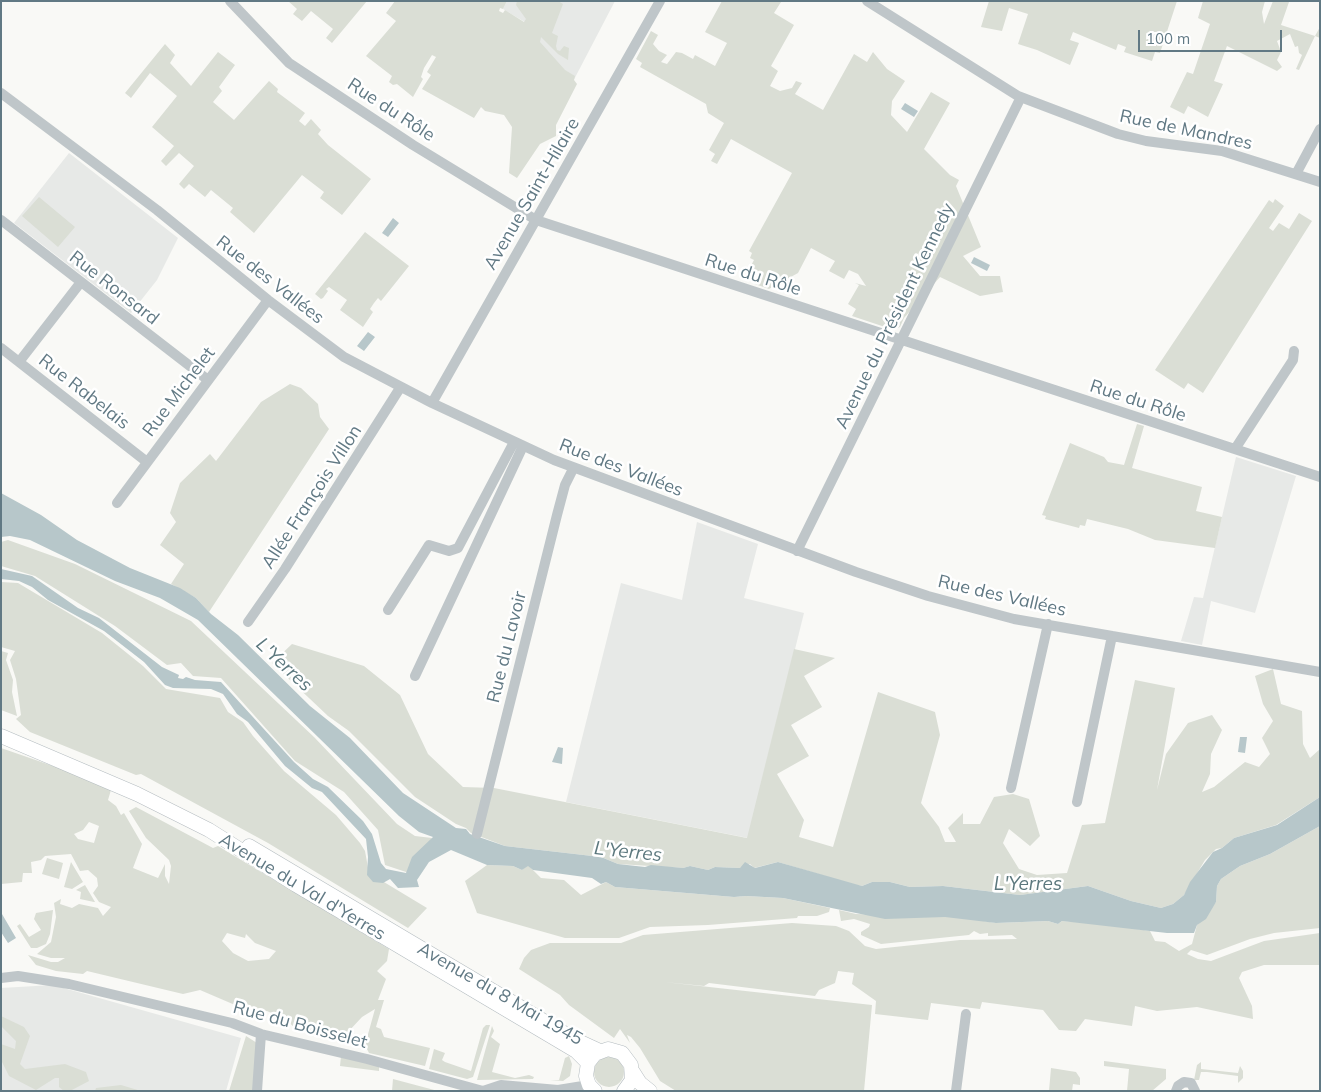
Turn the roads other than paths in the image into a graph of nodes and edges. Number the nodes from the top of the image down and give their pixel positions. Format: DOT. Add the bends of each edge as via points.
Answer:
graph roads {
  1 [pos="230,1"];
  2 [pos="660,1"];
  3 [pos="867,1"];
  4 [pos="1,93"];
  5 [pos="1021,97"];
  6 [pos="1320,129"];
  7 [pos="1296,174"];
  8 [pos="1320,182"];
  9 [pos="1,220"];
  10 [pos="536,220"];
  11 [pos="81,282"];
  12 [pos="268,300"];
  13 [pos="901,340"];
  14 [pos="1,348"];
  15 [pos="1294,351"];
  16 [pos="18,362"];
  17 [pos="208,380"];
  18 [pos="400,388"];
  19 [pos="432,403"];
  20 [pos="518,444"];
  21 [pos="1234,449"];
  22 [pos="147,462"];
  23 [pos="573,469"];
  24 [pos="1320,477"];
  25 [pos="117,503"];
  26 [pos="797,551"];
  27 [pos="388,610"];
  28 [pos="248,622"];
  29 [pos="1048,624"];
  30 [pos="1112,636"];
  31 [pos="1320,672"];
  32 [pos="415,676"];
  33 [pos="1,736"];
  34 [pos="1,742"];
  35 [pos="38,753"];
  36 [pos="1011,788"];
  37 [pos="1077,802"];
  38 [pos="477,834"];
  39 [pos="398,939"];
  40 [pos="1,978"];
  41 [pos="966,1014"];
  42 [pos="256,1032"];
  43 [pos="600,1051"];
  44 [pos="588,1064"];
  45 [pos="633,1072"];
  46 [pos="592,1088"];
  47 [pos="257,1091"];
  48 [pos="483,1091"];
  49 [pos="624,1091"];
  50 [pos="650,1091"];
  51 [pos="956,1091"];
  52 [pos="1176,1091"];
  53 [pos="1195,1091"];
  1 -- 10 [label="street, Rue du Rôle" via="288,63 412,145"];
  2 -- 10 [label="street, Avenue Saint-Hilaire"];
  3 -- 5 [label="street, Rue de Mandres"];
  4 -- 12 [label="street, Rue des Vallées" via="157,210"];
  5 -- 7 [label="street, Rue de Mandres" via="1118,134 1222,151"];
  5 -- 13 [label="street, Avenue du Président Kennedy"];
  6 -- 7 [label="street"];
  7 -- 8 [label="street, Rue de Mandres"];
  9 -- 11 [label="street, Rue Ronsard"];
  10 -- 13 [label="street, Rue du Rôle"];
  10 -- 19 [label="street, Avenue Saint-Hilaire"];
  11 -- 16 [label="street"];
  11 -- 17 [label="street, Rue Ronsard"];
  12 -- 17 [label="street, Rue Michelet"];
  12 -- 18 [label="street, Rue des Vallées" via="344,357"];
  13 -- 21 [label="street, Rue du Rôle"];
  13 -- 26 [label="street, Avenue du Président Kennedy"];
  14 -- 16 [label="street, Rue Rabelais"];
  15 -- 21 [label="street" via="1293,360"];
  16 -- 22 [label="street, Rue Rabelais"];
  17 -- 22 [label="street, Rue Michelet"];
  18 -- 19 [label="street, Rue des Vallées"];
  18 -- 28 [label="street, Allée François Villon"];
  19 -- 20 [label="street, Rue des Vallées"];
  20 -- 23 [label="street, Rue des Vallées"];
  20 -- 27 [label="street" via="458,548 449,551 429,545"];
  20 -- 32 [label="street"];
  21 -- 24 [label="street, Rue du Rôle"];
  22 -- 25 [label="street, Rue Michelet"];
  23 -- 26 [label="street, Rue des Vallées"];
  23 -- 38 [label="street, Rue du Lavoir" via="564,485"];
  26 -- 29 [label="street, Rue des Vallées" via="928,596 1014,619"];
  29 -- 30 [label="street, Rue des Vallées"];
  29 -- 36 [label="street"];
  30 -- 31 [label="street, Rue des Vallées"];
  30 -- 37 [label="street"];
  33 -- 35 [label="main road, Avenue du Val d'Yerres"];
  34 -- 35 [label="main road, Avenue du Val d'Yerres"];
  35 -- 39 [label="main road, Avenue du Val d'Yerres" via="137,794 256,850"];
  39 -- 43 [label="main road, Avenue du 8 Mai 1945"];
  39 -- 44 [label="main road, Avenue du 8 Mai 1945" via="576,1051"];
  40 -- 42 [label="street, Rue du Boisselet" via="18,976 53,980 232,1023"];
  41 -- 51 [label="street"];
  42 -- 47 [label="street"];
  42 -- 48 [label="street, Rue du Boisselet"];
  43 -- 44 [label="main road"];
  43 -- 45 [label="main road, Avenue du 8 Mai 1945" via="608,1049 622,1053"];
  44 -- 46 [label="main road" via="586,1076"];
  45 -- 49 [label="main road" via="632,1080"];
  45 -- 50 [label="main road"];
  46 -- 48 [label="street, Rue du Boisselet" via="558,1090 501,1085"];
  52 -- 53 [label="street" via="1184,1082 1191,1083"];
}
